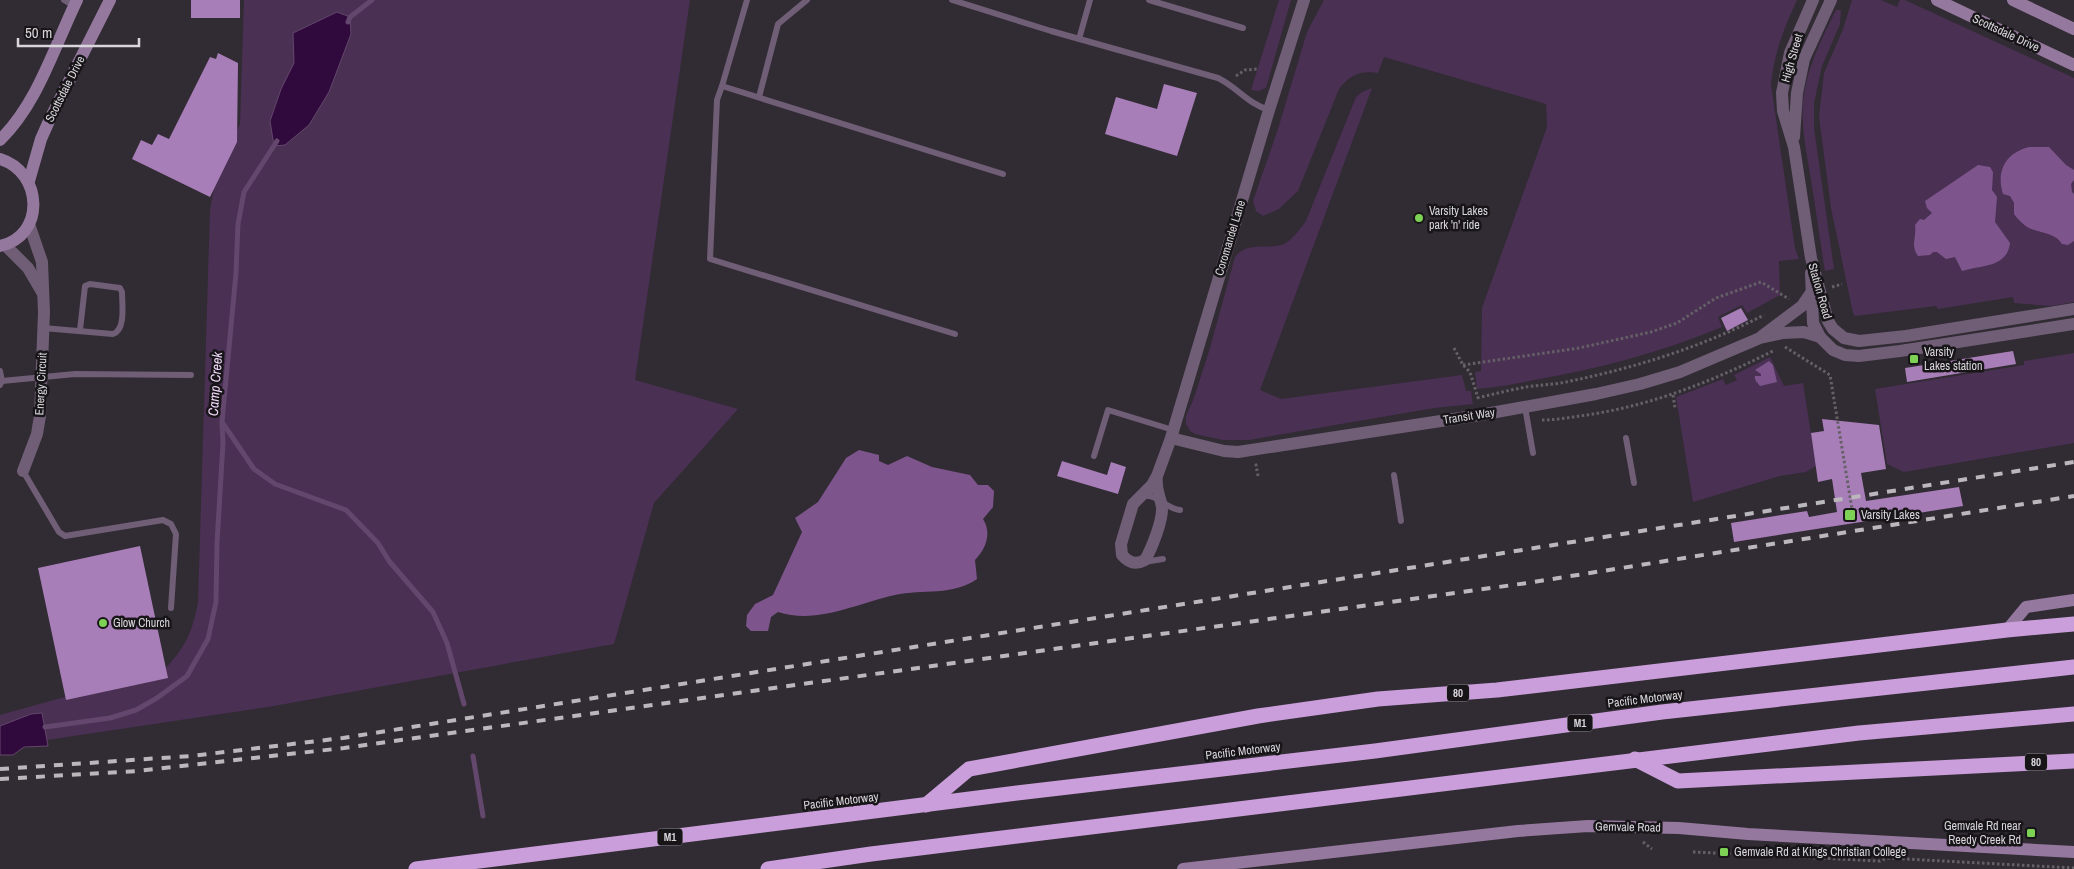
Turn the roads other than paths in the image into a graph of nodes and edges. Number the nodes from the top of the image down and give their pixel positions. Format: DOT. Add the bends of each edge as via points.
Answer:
graph roads {
  1 [pos="110,0"];
  2 [pos="748,0"];
  3 [pos="807,0"];
  4 [pos="952,0"];
  5 [pos="1090,0"];
  6 [pos="1150,0"];
  7 [pos="1304,0"];
  8 [pos="1813,0"];
  9 [pos="1831,0"];
  10 [pos="1937,0"];
  11 [pos="2013,0"];
  12 [pos="71,2"];
  13 [pos="1244,28"];
  14 [pos="2074,29"];
  15 [pos="1079,40"];
  16 [pos="2074,65"];
  17 [pos="722,86"];
  18 [pos="759,97"];
  19 [pos="1269,110"];
  20 [pos="0,140"];
  21 [pos="1794,147"];
  22 [pos="0,158"];
  23 [pos="1003,174"];
  24 [pos="29,181"];
  25 [pos="29,224"];
  26 [pos="3,245"];
  27 [pos="1811,258"];
  28 [pos="1811,293"];
  29 [pos="43,294"];
  30 [pos="2074,309"];
  31 [pos="2074,324"];
  32 [pos="43,328"];
  33 [pos="80,330"];
  34 [pos="955,334"];
  35 [pos="1820,337"];
  36 [pos="1760,338"];
  37 [pos="0,371"];
  38 [pos="191,375"];
  39 [pos="42,376"];
  40 [pos="1,383"];
  41 [pos="1525,407"];
  42 [pos="1172,434"];
  43 [pos="1626,438"];
  44 [pos="1533,453"];
  45 [pos="1094,456"];
  46 [pos="23,471"];
  47 [pos="1394,475"];
  48 [pos="1157,476"];
  49 [pos="1634,483"];
  50 [pos="1136,499"];
  51 [pos="1160,500"];
  52 [pos="1180,510"];
  53 [pos="1401,521"];
  54 [pos="1163,559"];
  55 [pos="1140,563"];
  56 [pos="2074,600"];
  57 [pos="171,608"];
  58 [pos="2074,624"];
  59 [pos="2007,630"];
  60 [pos="2074,667"];
  61 [pos="2074,714"];
  62 [pos="1635,760"];
  63 [pos="2074,761"];
  64 [pos="924,806"];
  65 [pos="2074,852"];
  66 [pos="416,869"];
  67 [pos="768,869"];
  68 [pos="1183,869"];
  1 -- 24 [label="main road, Scottsdale Drive" via="49,121"];
  2 -- 17 [label="lane"];
  3 -- 18 [label="lane" via="778,24"];
  4 -- 15 [label="lane"];
  5 -- 15 [label="lane"];
  6 -- 13 [label="lane"];
  7 -- 19 [label="street, Coromandel Lane"];
  8 -- 21 [label="street, High Street" via="1790,53 1782,93 1783,111"];
  9 -- 21 [label="street, High Street" via="1804,58 1797,94"];
  10 -- 16 [label="main road, Scottsdale Drive"];
  11 -- 14 [label="main road"];
  12 -- 20 [label="main road, Scottsdale Drive" via="31,100"];
  15 -- 19 [label="lane" via="1218,78 1249,101"];
  17 -- 18 [label="lane"];
  17 -- 34 [label="lane" via="717,100 710,259"];
  18 -- 23 [label="lane"];
  19 -- 42 [label="street, Coromandel Lane"];
  21 -- 27 [label="street, High Street"];
  22 -- 24 [label="main road" via="21,170"];
  24 -- 25 [label="main road" via="34,195"];
  25 -- 26 [label="main road" via="19,236"];
  25 -- 29 [label="street, Energy Circuit" via="42,262"];
  26 -- 29 [label="street, Energy Circuit" via="28,268"];
  27 -- 28 [label="street, Station Road"];
  27 -- 30 [label="street, Station Road" via="1828,321 1838,334 1851,340 1906,336"];
  28 -- 35 [label="street, Station Road" via="1813,323"];
  28 -- 36 [label="street, Transit Way" via="1802,306"];
  29 -- 32 [label="street, Energy Circuit"];
  31 -- 35 [label="street, Station Road" via="1859,356 1833,350"];
  32 -- 33 [label="lane"];
  32 -- 39 [label="street, Energy Circuit"];
  33 -- 33 [label="lane" via="113,334 119,331 120,288 85,286"];
  35 -- 36 [label="street, Transit Way" via="1804,332"];
  36 -- 41 [label="street, Transit Way" via="1680,372 1640,384"];
  37 -- 40 [label="lane"];
  38 -- 39 [label="lane"];
  39 -- 40 [label="lane"];
  39 -- 46 [label="street, Energy Circuit" via="37,434"];
  41 -- 42 [label="street, Transit Way" via="1238,452 1224,451"];
  41 -- 44 [label="lane"];
  42 -- 45 [label="lane" via="1108,410"];
  42 -- 48 [label="street, Coromandel Lane"];
  43 -- 49 [label="lane"];
  46 -- 57 [label="lane" via="59,532 65,536 163,520 171,524 176,534"];
  47 -- 53 [label="lane"];
  48 -- 50 [label="street, Coromandel Lane" via="1147,491"];
  48 -- 51 [label="street, Coromandel Lane" via="1156,492"];
  50 -- 51 [label="lane" via="1144,495"];
  50 -- 55 [label="street, Coromandel Lane" via="1120,550 1126,560"];
  51 -- 52 [label="lane" via="1173,510"];
  51 -- 55 [label="street, Coromandel Lane" via="1161,517 1150,552"];
  54 -- 55 [label="lane"];
  56 -- 59 [label="main road" via="2026,607"];
  58 -- 59 [label="highway, 80"];
  59 -- 64 [label="highway, 80" via="1516,688 1378,699 1258,716 969,770"];
  60 -- 64 [label="highway, Pacific Motorway / M1" via="1662,712"];
  61 -- 62 [label="highway" via="1858,733"];
  62 -- 63 [label="highway, 80" via="1678,780"];
  62 -- 67 [label="highway"];
  64 -- 66 [label="highway, Pacific Motorway / M1"];
  65 -- 68 [label="main road, Gemvale Road" via="1679,828 1588,826"];
}
